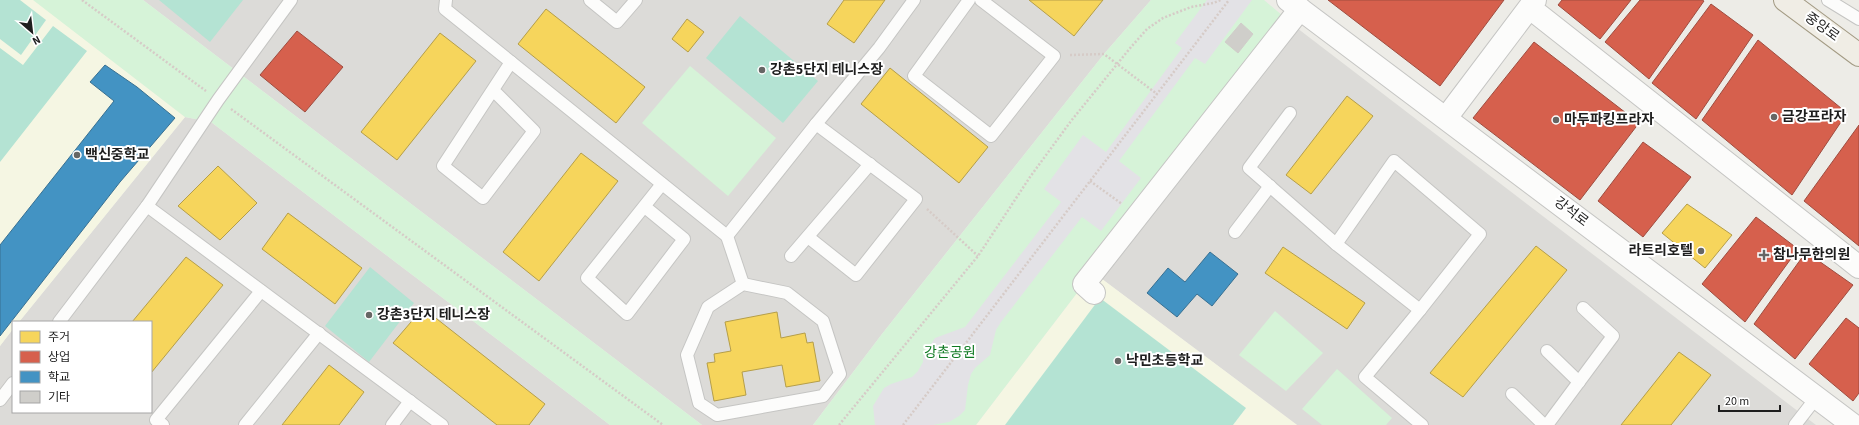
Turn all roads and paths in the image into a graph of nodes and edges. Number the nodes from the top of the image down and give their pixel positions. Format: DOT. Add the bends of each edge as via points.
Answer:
graph roads {
  1 [pos="82,0"];
  2 [pos="291,0"];
  3 [pos="446,0"];
  4 [pos="590,0"];
  5 [pos="636,0"];
  6 [pos="914,0"];
  7 [pos="970,0"];
  8 [pos="981,0"];
  9 [pos="1221,0"];
  10 [pos="1229,0"];
  11 [pos="1785,0"];
  12 [pos="1828,0"];
  13 [pos="1294,4"];
  14 [pos="1532,4"];
  15 [pos="1859,20"];
  16 [pos="1859,54"];
  17 [pos="1054,56"];
  18 [pos="511,62"];
  19 [pos="1118,65"];
  20 [pos="493,90"];
  21 [pos="1157,94"];
  22 [pos="218,100"];
  23 [pos="1290,113"];
  24 [pos="1446,118"];
  25 [pos="816,124"];
  26 [pos="870,164"];
  27 [pos="1090,181"];
  28 [pos="662,184"];
  29 [pos="1270,186"];
  30 [pos="916,199"];
  31 [pos="147,206"];
  32 [pos="645,207"];
  33 [pos="1138,215"];
  34 [pos="1236,232"];
  35 [pos="727,236"];
  36 [pos="808,237"];
  37 [pos="1336,244"];
  38 [pos="791,256"];
  39 [pos="978,256"];
  40 [pos="1859,267"];
  41 [pos="743,284"];
  42 [pos="261,291"];
  43 [pos="1094,293"];
  44 [pos="1583,308"];
  45 [pos="1420,310"];
  46 [pos="60,321"];
  47 [pos="319,333"];
  48 [pos="1547,351"];
  49 [pos="1579,382"];
  50 [pos="12,383"];
  51 [pos="1512,394"];
  52 [pos="1816,398"];
  53 [pos="0,400"];
  54 [pos="410,401"];
  55 [pos="1859,419"];
  56 [pos="163,425"];
  57 [pos="245,425"];
  58 [pos="392,425"];
  59 [pos="442,425"];
  60 [pos="664,425"];
  61 [pos="839,425"];
  62 [pos="903,425"];
  63 [pos="1420,425"];
  64 [pos="1546,425"];
  65 [pos="1795,425"];
  66 [pos="1854,425"];
  1 -- 22 [label="path"];
  2 -- 22 [label="lane"];
  3 -- 18 [label="lane" via="445,9"];
  4 -- 5 [label="lane" via="617,22"];
  6 -- 25 [label="lane" via="879,48"];
  7 -- 17 [label="lane" via="914,76 991,136"];
  8 -- 17 [label="lane"];
  9 -- 19 [label="path" via="1191,7 1163,18 1147,29"];
  10 -- 21 [label="path"];
  11 -- 16 [label="main road, 중앙로"];
  12 -- 15 [label="lane"];
  13 -- 24 [label="street, 강석로"];
  13 -- 33 [label="street"];
  14 -- 24 [label="street"];
  14 -- 40 [label="street"];
  17 -- 19 [label="path" via="1104,54"];
  18 -- 20 [label="lane"];
  18 -- 28 [label="lane"];
  19 -- 21 [label="path"];
  19 -- 39 [label="path" via="1071,121"];
  20 -- 20 [label="lane" via="443,166 483,198 534,131"];
  21 -- 27 [label="path"];
  22 -- 31 [label="lane"];
  22 -- 60 [label="path"];
  23 -- 29 [label="lane" via="1249,168"];
  24 -- 52 [label="street, 강석로"];
  25 -- 26 [label="lane"];
  25 -- 35 [label="lane"];
  26 -- 30 [label="lane"];
  26 -- 36 [label="lane"];
  27 -- 33 [label="path"];
  27 -- 62 [label="path"];
  28 -- 32 [label="lane"];
  28 -- 35 [label="lane"];
  29 -- 34 [label="lane"];
  29 -- 37 [label="lane"];
  30 -- 36 [label="lane" via="856,275"];
  30 -- 39 [label="path"];
  31 -- 42 [label="lane"];
  31 -- 46 [label="lane"];
  32 -- 32 [label="lane" via="587,278 627,314 684,240"];
  33 -- 43 [label="street" via="1084,284"];
  35 -- 41 [label="lane"];
  36 -- 38 [label="lane"];
  37 -- 45 [label="lane"];
  37 -- 45 [label="lane" via="1394,161 1480,234"];
  39 -- 61 [label="path"];
  41 -- 41 [label="lane" via="708,307 687,355 699,403 717,415 823,396 840,374 823,321 787,293"];
  42 -- 47 [label="lane"];
  42 -- 56 [label="lane" via="156,420"];
  44 -- 49 [label="lane" via="1613,336"];
  45 -- 63 [label="lane" via="1365,377"];
  47 -- 54 [label="lane"];
  47 -- 57 [label="lane"];
  48 -- 49 [label="lane"];
  49 -- 64 [label="lane"];
  50 -- 53 [label="lane"];
  51 -- 64 [label="lane"];
  52 -- 65 [label="lane"];
  52 -- 66 [label="street, 강석로"];
  54 -- 58 [label="lane"];
  54 -- 59 [label="lane"];
  55 -- 66 [label="street"];
}
